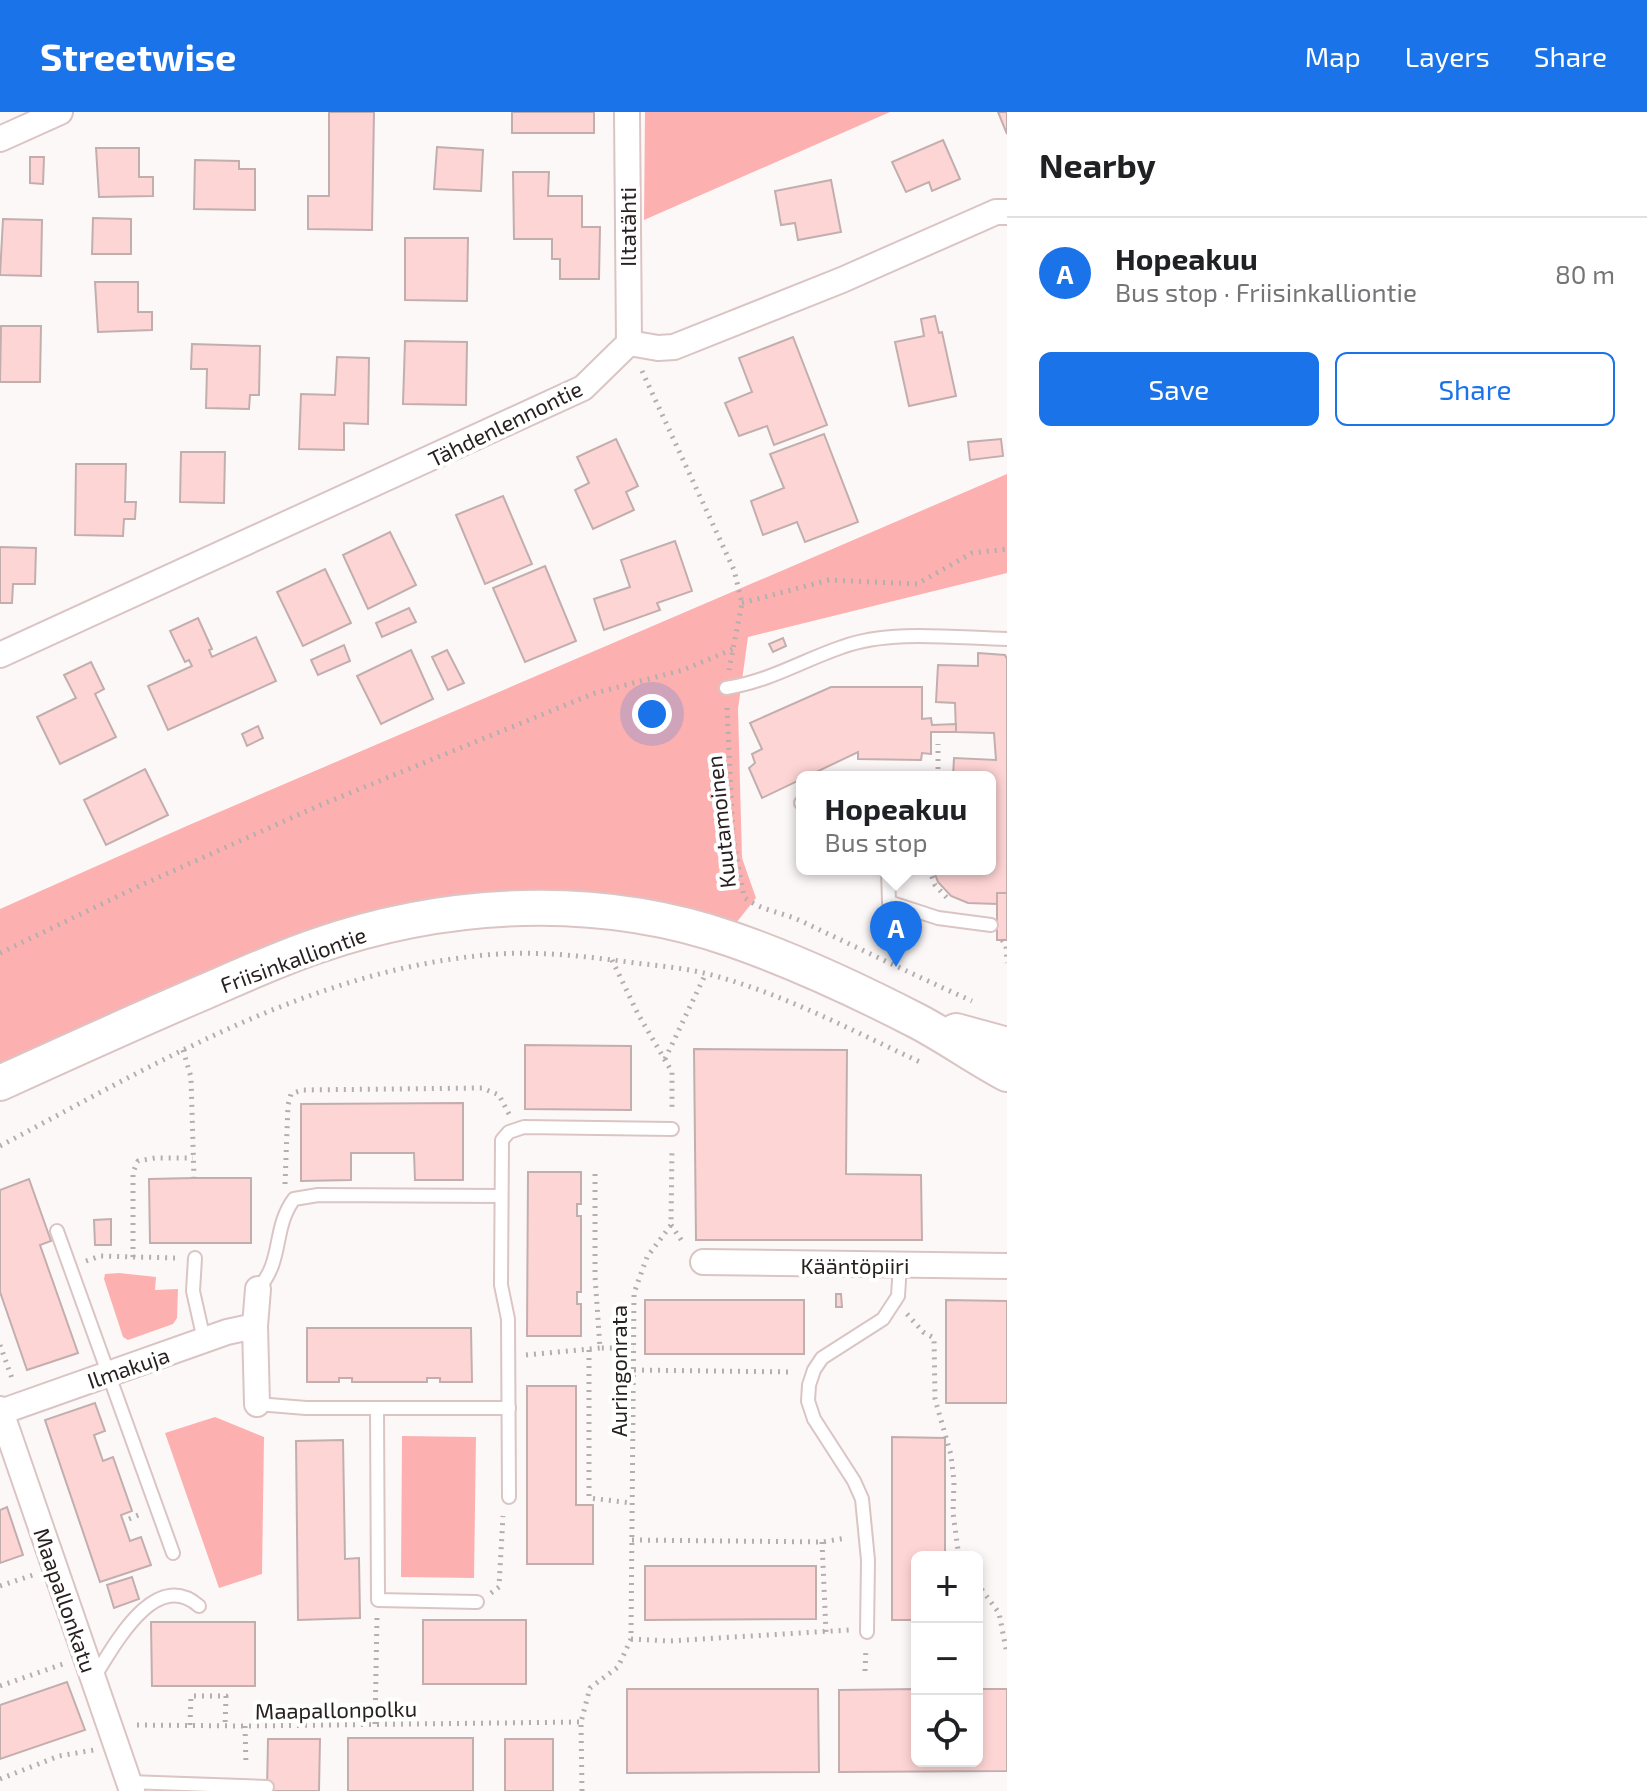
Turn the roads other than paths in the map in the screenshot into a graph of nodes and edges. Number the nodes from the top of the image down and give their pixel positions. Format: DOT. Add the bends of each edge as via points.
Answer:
graph roads {
  1 [pos="60,112"];
  2 [pos="627,112"];
  3 [pos="0,139"];
  4 [pos="1007,212"];
  5 [pos="629,343"];
  6 [pos="1007,639"];
  7 [pos="0,655"];
  8 [pos="726,688"];
  9 [pos="888,875"];
  10 [pos="991,925"];
  11 [pos="920,1023"];
  12 [pos="1007,1045"];
  13 [pos="1007,1074"];
  14 [pos="0,1083"];
  15 [pos="672,1129"];
  16 [pos="501,1196"];
  17 [pos="57,1231"];
  18 [pos="195,1258"];
  19 [pos="703,1262"];
  20 [pos="900,1265"];
  21 [pos="1007,1266"];
  22 [pos="258,1289"];
  23 [pos="255,1326"];
  24 [pos="204,1340"];
  25 [pos="107,1374"];
  26 [pos="257,1404"];
  27 [pos="377,1408"];
  28 [pos="509,1408"];
  29 [pos="0,1410"];
  30 [pos="509,1497"];
  31 [pos="173,1553"];
  32 [pos="481,1600"];
  33 [pos="199,1606"];
  34 [pos="867,1631"];
  35 [pos="93,1679"];
  36 [pos="130,1786"];
  37 [pos="267,1787"];
  1 -- 3 [label="street"];
  2 -- 5 [label="street, Iltatähti"];
  4 -- 5 [label="street" via="996,212 674,347"];
  5 -- 7 [label="street, Tähdenlennontie" via="583,388"];
  6 -- 8 [label="lane" via="887,637 843,646 763,680"];
  9 -- 10 [label="lane" via="889,902 938,918"];
  11 -- 12 [label="main road, Friisinkalliontie"];
  11 -- 13 [label="main road, Friisinkalliontie"];
  11 -- 14 [label="main road, Friisinkalliontie" via="728,938 625,915 513,908 422,919 316,946"];
  15 -- 16 [label="lane" via="514,1130 502,1140"];
  16 -- 22 [label="lane" via="294,1199 283,1214 270,1275"];
  16 -- 28 [label="lane"];
  17 -- 25 [label="lane"];
  18 -- 24 [label="lane" via="193,1291"];
  19 -- 20 [label="street, Kääntöpiiri"];
  20 -- 21 [label="street, Kääntöpiiri"];
  20 -- 34 [label="lane" via="896,1299 883,1319 822,1358 813,1372 808,1401 862,1499"];
  22 -- 23 [label="street"];
  23 -- 24 [label="street, Ilmakuja"];
  23 -- 26 [label="street"];
  24 -- 25 [label="street, Ilmakuja"];
  25 -- 29 [label="street, Ilmakuja"];
  25 -- 31 [label="lane"];
  26 -- 27 [label="lane"];
  27 -- 28 [label="lane"];
  27 -- 32 [label="lane" via="378,1600"];
  28 -- 30 [label="lane"];
  29 -- 35 [label="street, Maapallonkatu"];
  33 -- 35 [label="lane" via="177,1595 139,1612"];
  35 -- 36 [label="street, Maapallonkatu" via="105,1740"];
  36 -- 37 [label="lane"];
}
